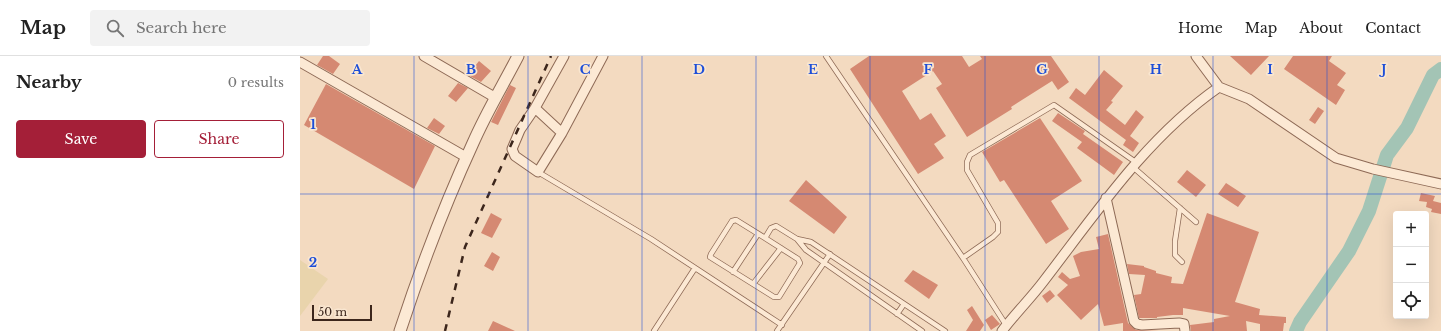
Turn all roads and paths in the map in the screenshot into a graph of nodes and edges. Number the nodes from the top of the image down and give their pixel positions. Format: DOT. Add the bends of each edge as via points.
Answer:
graph roads {
  1 [pos="424,56"];
  2 [pos="518,56"];
  3 [pos="564,56"];
  4 [pos="604,56"];
  5 [pos="826,56"];
  6 [pos="1196,56"];
  7 [pos="300,62"];
  8 [pos="1219,87"];
  9 [pos="496,98"];
  10 [pos="535,108"];
  11 [pos="562,133"];
  12 [pos="466,158"];
  13 [pos="1136,165"];
  14 [pos="538,172"];
  15 [pos="1441,184"];
  16 [pos="1106,198"];
  17 [pos="1180,208"];
  18 [pos="1196,222"];
  19 [pos="758,234"];
  20 [pos="765,238"];
  21 [pos="797,238"];
  22 [pos="781,248"];
  23 [pos="830,254"];
  24 [pos="963,258"];
  25 [pos="1182,262"];
  26 [pos="824,263"];
  27 [pos="695,268"];
  28 [pos="733,272"];
  29 [pos="754,284"];
  30 [pos="904,304"];
  31 [pos="897,314"];
  32 [pos="782,325"];
  33 [pos="1004,328"];
  34 [pos="400,331"];
  35 [pos="654,331"];
  36 [pos="777,331"];
  37 [pos="922,331"];
  38 [pos="945,331"];
  39 [pos="1186,331"];
  1 -- 9 [label="street"];
  2 -- 9 [label="street"];
  3 -- 10 [label="street"];
  4 -- 11 [label="street"];
  5 -- 24 [label="lane"];
  6 -- 8 [label="street"];
  7 -- 12 [label="street"];
  8 -- 13 [label="street" via="1198,102"];
  8 -- 15 [label="street" via="1249,100 1336,158"];
  9 -- 12 [label="street"];
  10 -- 11 [label="street"];
  10 -- 14 [label="street" via="520,130 512,149 515,156"];
  11 -- 14 [label="street"];
  12 -- 34 [label="street" via="432,241"];
  13 -- 16 [label="street"];
  13 -- 17 [label="lane"];
  13 -- 24 [label="lane" via="1054,104 970,155 967,170 998,223 998,232"];
  14 -- 27 [label="lane"];
  16 -- 33 [label="street" via="1042,283"];
  16 -- 39 [label="street" via="1134,321 1142,325 1180,323 1184,324"];
  17 -- 18 [label="lane"];
  17 -- 25 [label="lane" via="1175,255"];
  19 -- 20 [label="lane"];
  19 -- 28 [label="lane"];
  19 -- 28 [label="lane" via="736,220 729,223 710,258"];
  20 -- 21 [label="lane" via="771,228 776,226"];
  20 -- 22 [label="lane"];
  21 -- 23 [label="lane" via="811,242"];
  21 -- 26 [label="lane" via="806,250"];
  22 -- 29 [label="lane"];
  22 -- 29 [label="lane" via="800,263 779,297 774,297"];
  23 -- 26 [label="lane"];
  23 -- 30 [label="lane"];
  24 -- 33 [label="lane"];
  26 -- 31 [label="lane"];
  26 -- 32 [label="lane"];
  27 -- 32 [label="lane"];
  27 -- 35 [label="lane"];
  28 -- 29 [label="lane"];
  30 -- 31 [label="lane"];
  30 -- 38 [label="lane"];
  31 -- 37 [label="lane"];
  32 -- 36 [label="lane"];
}
